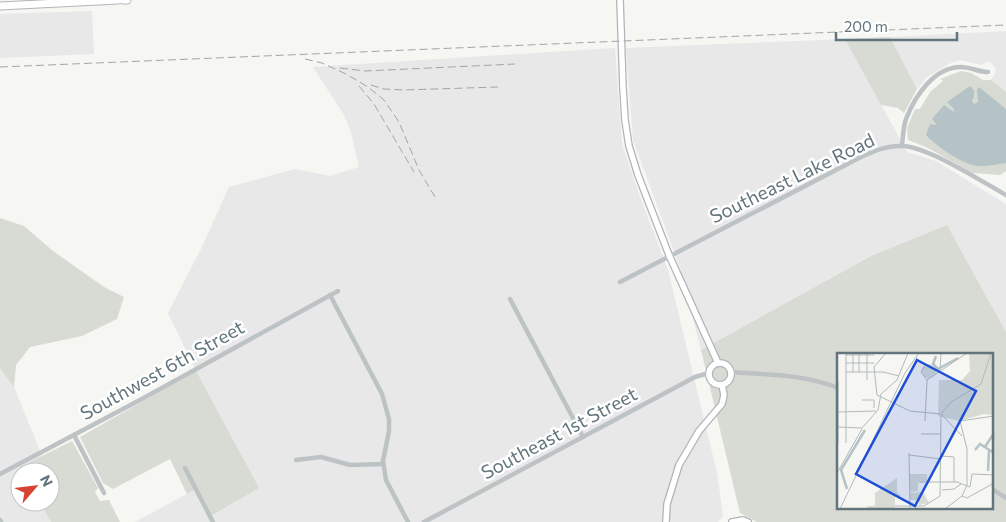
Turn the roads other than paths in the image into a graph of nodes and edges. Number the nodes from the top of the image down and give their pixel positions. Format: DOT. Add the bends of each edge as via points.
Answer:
graph roads {
  1 [pos="118,0"];
  2 [pos="123,0"];
  3 [pos="127,0"];
  4 [pos="620,0"];
  5 [pos="0,6"];
  6 [pos="988,72"];
  7 [pos="902,146"];
  8 [pos="1006,195"];
  9 [pos="670,255"];
  10 [pos="620,282"];
  11 [pos="338,291"];
  12 [pos="330,295"];
  13 [pos="510,299"];
  14 [pos="718,363"];
  15 [pos="731,372"];
  16 [pos="709,373"];
  17 [pos="722,385"];
  18 [pos="837,388"];
  19 [pos="74,435"];
  20 [pos="583,437"];
  21 [pos="296,460"];
  22 [pos="383,464"];
  23 [pos="184,468"];
  24 [pos="0,474"];
  25 [pos="994,490"];
  26 [pos="104,493"];
  27 [pos="1006,498"];
  28 [pos="433,520"];
  29 [pos="734,521"];
  30 [pos="213,522"];
  31 [pos="408,522"];
  32 [pos="424,522"];
  33 [pos="666,522"];
  34 [pos="748,522"];
  1 -- 5 [label="highway"];
  2 -- 3 [label="highway"];
  4 -- 9 [label="main road" via="629,146"];
  6 -- 7 [label="street" via="961,67 938,75 920,92 906,120"];
  7 -- 8 [label="street, Southeast Lake Road" via="926,152"];
  7 -- 9 [label="street, Southeast Lake Road" via="876,150"];
  9 -- 10 [label="street, Southeast Lake Road"];
  9 -- 14 [label="main road"];
  11 -- 12 [label="street, Southwest 6th Street"];
  12 -- 19 [label="street, Southwest 6th Street"];
  12 -- 22 [label="street" via="382,394 389,431"];
  13 -- 20 [label="street"];
  14 -- 15 [label="main road" via="725,364"];
  14 -- 16 [label="main road"];
  15 -- 17 [label="main road" via="728,382"];
  15 -- 18 [label="street" via="804,377"];
  16 -- 17 [label="main road" via="712,383"];
  16 -- 20 [label="street, Southeast 1st Street" via="695,377"];
  17 -- 33 [label="main road" via="722,404 679,465 667,504"];
  19 -- 24 [label="street, Southwest 6th Street"];
  19 -- 26 [label="street"];
  20 -- 28 [label="street, Southeast 1st Street"];
  21 -- 22 [label="street" via="321,457 350,465"];
  22 -- 31 [label="street" via="386,480"];
  23 -- 30 [label="street"];
  25 -- 27 [label="street"];
  28 -- 32 [label="street, Southeast 1st Street"];
  29 -- 34 [label="main road"];
}
